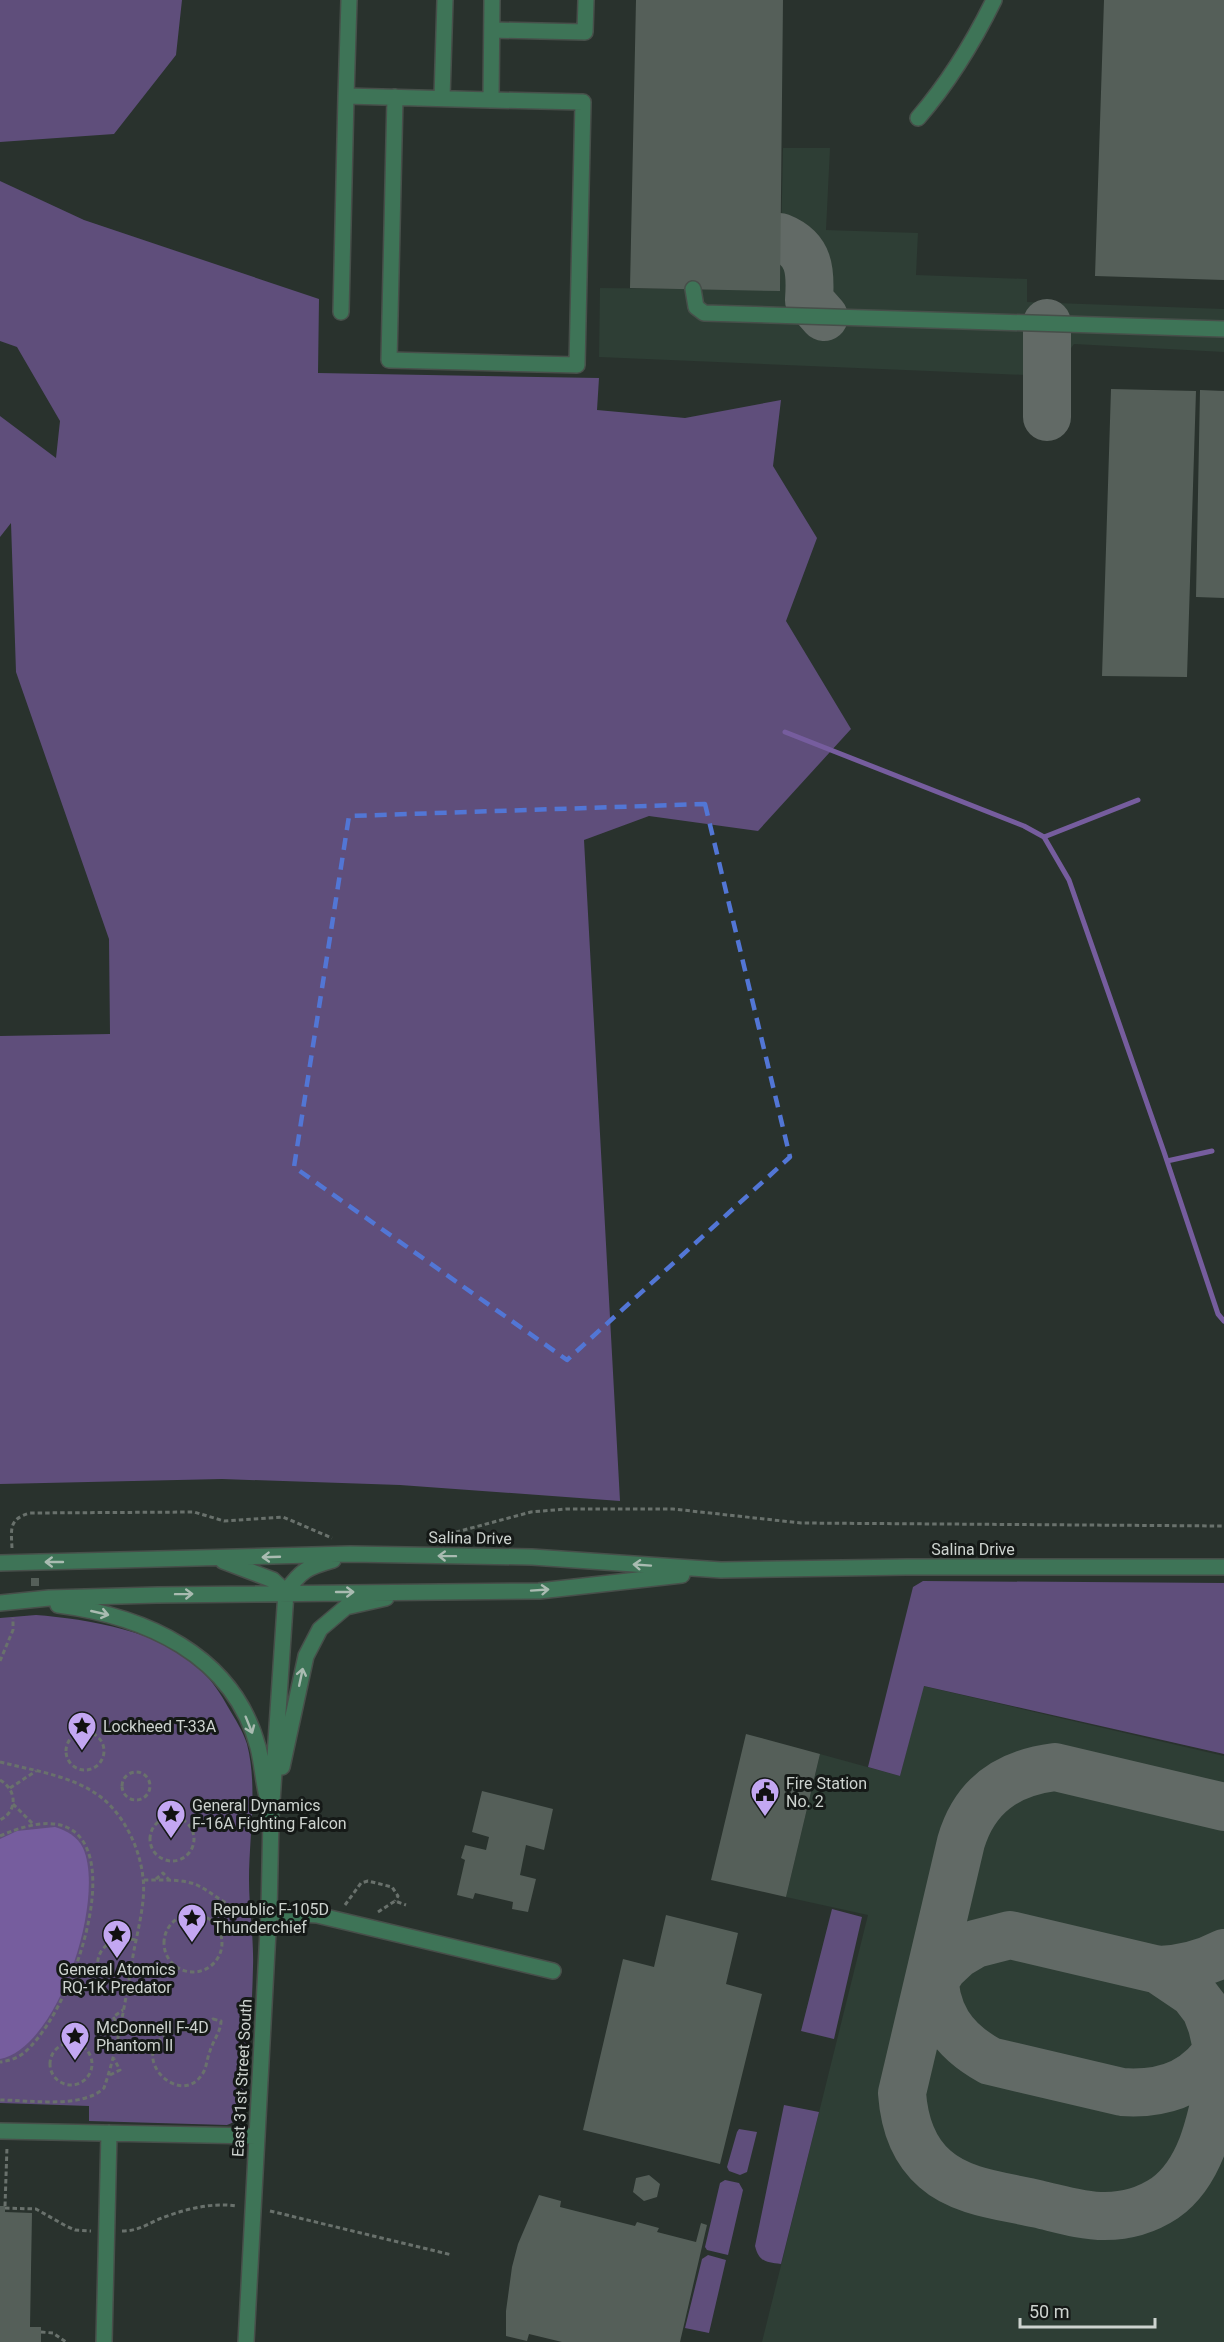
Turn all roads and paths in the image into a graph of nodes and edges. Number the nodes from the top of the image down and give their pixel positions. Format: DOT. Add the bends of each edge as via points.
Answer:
graph roads {
  1 [pos="349,0"];
  2 [pos="445,0"];
  3 [pos="492,0"];
  4 [pos="586,0"];
  5 [pos="994,0"];
  6 [pos="492,30"];
  7 [pos="346,96"];
  8 [pos="395,97"];
  9 [pos="442,99"];
  10 [pos="491,100"];
  11 [pos="918,118"];
  12 [pos="693,289"];
  13 [pos="341,312"];
  14 [pos="1224,329"];
  15 [pos="1224,1526"];
  16 [pos="432,1538"];
  17 [pos="338,1541"];
  18 [pos="350,1554"];
  19 [pos="218,1558"];
  20 [pos="6,1562"];
  21 [pos="1224,1567"];
  22 [pos="721,1570"];
  23 [pos="414,1591"];
  24 [pos="286,1592"];
  25 [pos="11,1601"];
  26 [pos="0,1662"];
  27 [pos="0,1762"];
  28 [pos="74,1767"];
  29 [pos="36,1771"];
  30 [pos="0,1780"];
  31 [pos="10,1788"];
  32 [pos="128,1798"];
  33 [pos="13,1804"];
  34 [pos="271,1817"];
  35 [pos="0,1820"];
  36 [pos="34,1824"];
  37 [pos="0,1836"];
  38 [pos="158,1856"];
  39 [pos="154,1880"];
  40 [pos="170,1881"];
  41 [pos="395,1901"];
  42 [pos="345,1906"];
  43 [pos="269,1912"];
  44 [pos="136,1940"];
  45 [pos="175,1966"];
  46 [pos="553,1971"];
  47 [pos="127,1991"];
  48 [pos="124,2010"];
  49 [pos="120,2028"];
  50 [pos="114,2059"];
  51 [pos="0,2062"];
  52 [pos="109,2076"];
  53 [pos="58,2081"];
  54 [pos="189,2084"];
  55 [pos="0,2100"];
  56 [pos="109,2133"];
  57 [pos="3,2136"];
  58 [pos="257,2136"];
  59 [pos="253,2208"];
  60 [pos="107,2231"];
  61 [pos="452,2255"];
  62 [pos="41,2332"];
  63 [pos="66,2342"];
  64 [pos="104,2342"];
  65 [pos="246,2342"];
  1 -- 7 [label="street"];
  2 -- 9 [label="street"];
  3 -- 6 [label="street"];
  4 -- 6 [label="street" via="585,32"];
  5 -- 11 [label="street" via="943,89"];
  6 -- 10 [label="street"];
  7 -- 8 [label="street"];
  7 -- 13 [label="street"];
  8 -- 9 [label="street"];
  8 -- 10 [label="street" via="389,360 578,364 583,102"];
  9 -- 10 [label="street"];
  12 -- 14 [label="street" via="696,307 704,313"];
  15 -- 16 [label="path" via="801,1523 673,1509 566,1509 531,1512"];
  17 -- 20 [label="path" via="283,1517 224,1521 194,1512 30,1513 18,1516 13,1523"];
  18 -- 19 [label="street, Salina Drive, one-way"];
  22 -- 18 [label="street, Salina Drive, one-way" via="532,1557"];
  18 -- 24 [label="street" via="297,1575"];
  19 -- 20 [label="street, Salina Drive, one-way"];
  19 -- 24 [label="street, Salina Drive" via="273,1581"];
  21 -- 22 [label="street, Salina Drive"];
  23 -- 22 [label="street, Salina Drive, one-way" via="539,1590"];
  24 -- 23 [label="street, Salina Drive, one-way"];
  34 -- 23 [label="street, Salina Drive, one-way" via="306,1656 320,1629 346,1607"];
  25 -- 24 [label="street, Salina Drive, one-way"];
  24 -- 34 [label="street, East 31st Street South"];
  25 -- 26 [label="path" via="13,1630"];
  25 -- 34 [label="street, East 31st Street South, one-way" via="79,1608 130,1620 196,1654 217,1674 246,1716 258,1747"];
  27 -- 29 [label="path"];
  28 -- 28 [label="path" via="65,1752 69,1740 84,1732 96,1736 103,1747 101,1760 85,1770"];
  29 -- 31 [label="path"];
  29 -- 44 [label="path" via="95,1793 114,1810 128,1831 144,1880"];
  30 -- 31 [label="path"];
  31 -- 33 [label="path"];
  32 -- 32 [label="path" via="122,1786 124,1778 131,1772 145,1774 150,1782 149,1792 142,1799"];
  33 -- 35 [label="path" via="9,1814"];
  33 -- 36 [label="path"];
  34 -- 43 [label="street, East 31st Street South"];
  36 -- 37 [label="path"];
  36 -- 51 [label="path" via="65,1826 82,1838 92,1861 91,1918 63,1999 25,2052"];
  38 -- 38 [label="path" via="151,1843 153,1828 165,1818 186,1821 195,1839 190,1852 172,1861"];
  39 -- 40 [label="path" via="163,1873"];
  41 -- 42 [label="path" via="398,1896 392,1887 368,1881 361,1882"];
  43 -- 46 [label="street" via="317,1915"];
  43 -- 58 [label="street, East 31st Street South"];
  44 -- 47 [label="path"];
  44 -- 47 [label="path" via="113,1941 98,1959 105,1982"];
  45 -- 45 [label="path" via="165,1951 170,1925 194,1914 213,1922 222,1939 218,1959 202,1971"];
  47 -- 48 [label="path"];
  48 -- 49 [label="path"];
  48 -- 49 [label="path" via="113,2017"];
  49 -- 50 [label="path"];
  50 -- 52 [label="path"];
  50 -- 52 [label="path" via="120,2070"];
  52 -- 55 [label="path" via="100,2092 75,2102"];
  53 -- 53 [label="path" via="50,2064 54,2051 71,2043 85,2048 92,2061 89,2075 71,2086"];
  54 -- 54 [label="path" via="165,2080 155,2066 154,2050 165,2035 218,2019 221,2027 203,2074"];
  56 -- 57 [label="street"];
  56 -- 58 [label="street"];
  56 -- 60 [label="street"];
  57 -- 60 [label="path" via="5,2207 36,2209 75,2230"];
  58 -- 59 [label="street, East 31st Street South"];
  59 -- 60 [label="path" via="208,2206 133,2231"];
  59 -- 61 [label="path"];
  59 -- 65 [label="street, East 31st Street South"];
  60 -- 64 [label="street"];
  62 -- 63 [label="path" via="53,2333"];
}
